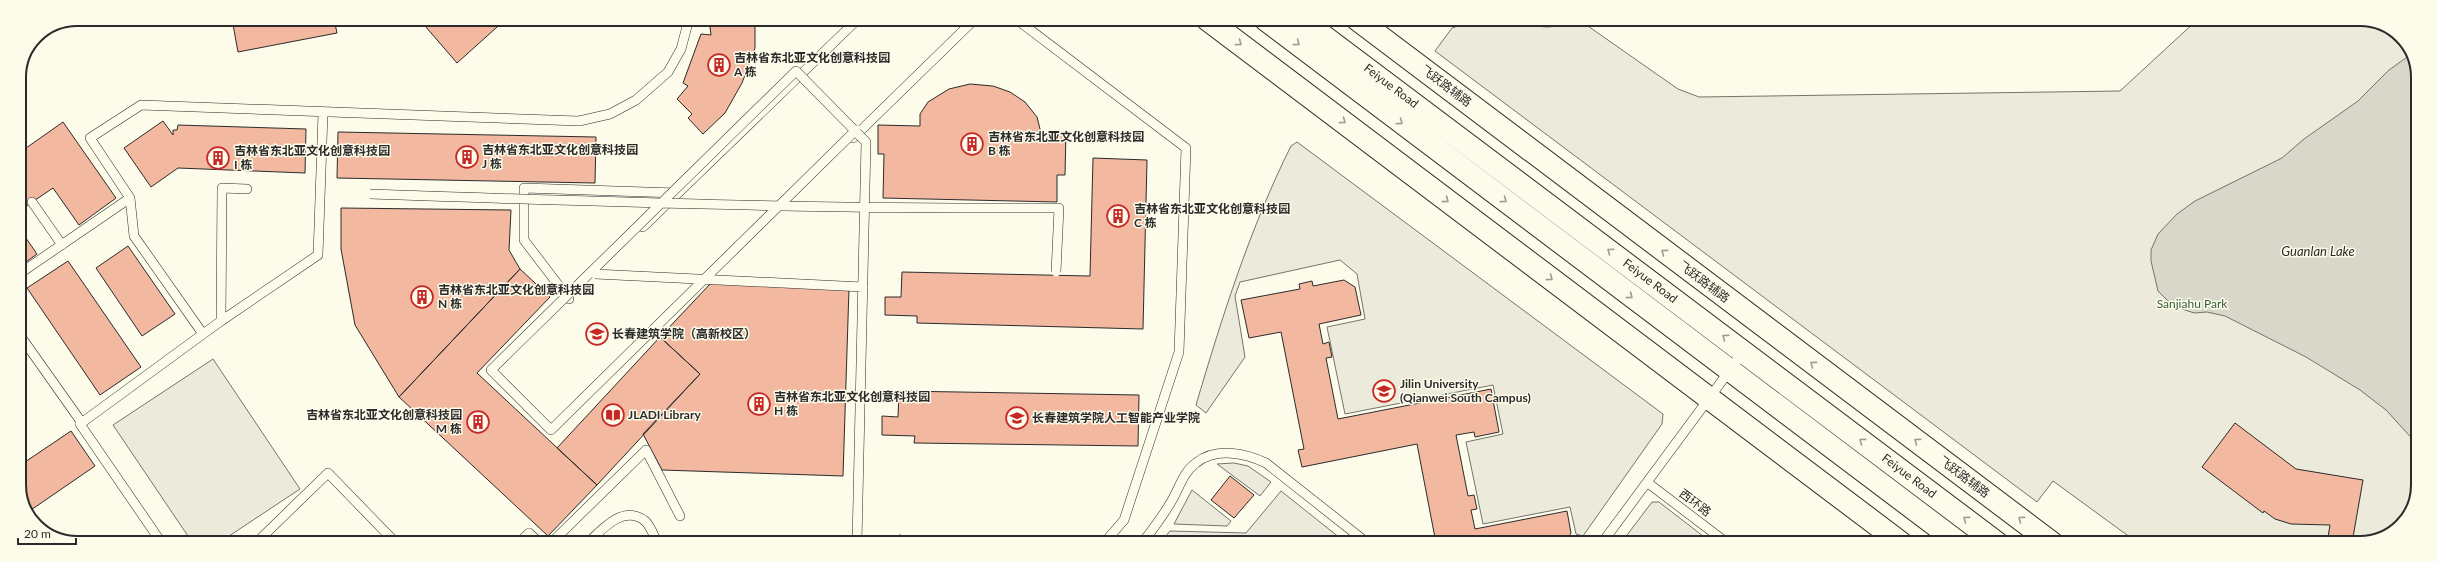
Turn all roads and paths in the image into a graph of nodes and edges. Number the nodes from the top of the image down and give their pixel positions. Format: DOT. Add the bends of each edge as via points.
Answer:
graph roads {
  1 [pos="687,26"];
  2 [pos="851,26"];
  3 [pos="969,26"];
  4 [pos="1024,26"];
  5 [pos="1216,26"];
  6 [pos="1274,26"];
  7 [pos="1310,26"];
  8 [pos="1366,26"];
  9 [pos="323,113"];
  10 [pos="856,130"];
  11 [pos="247,189"];
  12 [pos="678,193"];
  13 [pos="370,194"];
  14 [pos="130,198"];
  15 [pos="32,202"];
  16 [pos="660,205"];
  17 [pos="779,206"];
  18 [pos="865,208"];
  19 [pos="62,245"];
  20 [pos="26,269"];
  21 [pos="1056,272"];
  22 [pos="594,274"];
  23 [pos="704,279"];
  24 [pos="863,287"];
  25 [pos="569,299"];
  26 [pos="221,320"];
  27 [pos="203,334"];
  28 [pos="26,344"];
  29 [pos="1744,351"];
  30 [pos="1729,371"];
  31 [pos="1709,398"];
  32 [pos="82,423"];
  33 [pos="1648,483"];
  34 [pos="680,516"];
  35 [pos="158,536"];
  36 [pos="263,536"];
  37 [pos="389,536"];
  38 [pos="558,536"];
  39 [pos="595,536"];
  40 [pos="654,536"];
  41 [pos="857,536"];
  42 [pos="1110,536"];
  43 [pos="1147,536"];
  44 [pos="1358,536"];
  45 [pos="1607,536"];
  46 [pos="1718,536"];
  47 [pos="1892,536"];
  48 [pos="1949,536"];
  49 [pos="1988,536"];
  50 [pos="2043,536"];
  1 -- 9 [label="lane" via="681,49 668,72 636,100 610,114 579,121"];
  2 -- 12 [label="lane"];
  3 -- 25 [label="lane" via="551,430 494,371"];
  4 -- 42 [label="lane" via="1186,148 1179,352 1124,520"];
  5 -- 31 [label="main road, one-way"];
  6 -- 30 [label="main road, Feiyue Road, one-way"];
  29 -- 7 [label="main road, Feiyue Road, one-way"];
  50 -- 8 [label="main road, 飞跃路辅路, one-way"];
  9 -- 14 [label="lane" via="141,105 90,138"];
  9 -- 26 [label="lane" via="318,255"];
  10 -- 16 [label="lane, bridge" via="796,71"];
  10 -- 17 [label="lane, bridge"];
  10 -- 18 [label="lane, bridge" via="866,142"];
  11 -- 26 [label="lane" via="222,188"];
  12 -- 22 [label="lane"];
  12 -- 25 [label="lane" via="524,188 524,240"];
  13 -- 16 [label="lane, bridge"];
  14 -- 19 [label="lane"];
  14 -- 27 [label="lane" via="134,236"];
  15 -- 19 [label="lane"];
  16 -- 17 [label="lane, bridge"];
  16 -- 23 [label="lane, bridge" via="491,370 551,430"];
  17 -- 18 [label="lane, bridge"];
  17 -- 23 [label="lane, bridge"];
  18 -- 21 [label="lane, bridge" via="1059,208"];
  18 -- 24 [label="lane, bridge"];
  19 -- 20 [label="lane"];
  22 -- 23 [label="lane, bridge"];
  22 -- 25 [label="lane"];
  23 -- 24 [label="lane, bridge"];
  24 -- 41 [label="lane, bridge"];
  26 -- 27 [label="lane"];
  27 -- 32 [label="lane"];
  28 -- 32 [label="lane"];
  29 -- 30 [label="lane"];
  49 -- 29 [label="main road, Feiyue Road, one-way"];
  30 -- 31 [label="lane"];
  30 -- 48 [label="main road, Feiyue Road"];
  31 -- 33 [label="lane"];
  31 -- 47 [label="main road"];
  32 -- 35 [label="lane" via="80,424"];
  33 -- 45 [label="lane"];
  33 -- 46 [label="lane, 西环路"];
  34 -- 38 [label="lane" via="646,450"];
  36 -- 37 [label="lane" via="328,473"];
  39 -- 40 [label="lane" via="608,523 621,517 634,516 645,521"];
  43 -- 44 [label="lane" via="1163,515 1185,474 1196,463 1230,453 1248,455 1266,463"];
}
